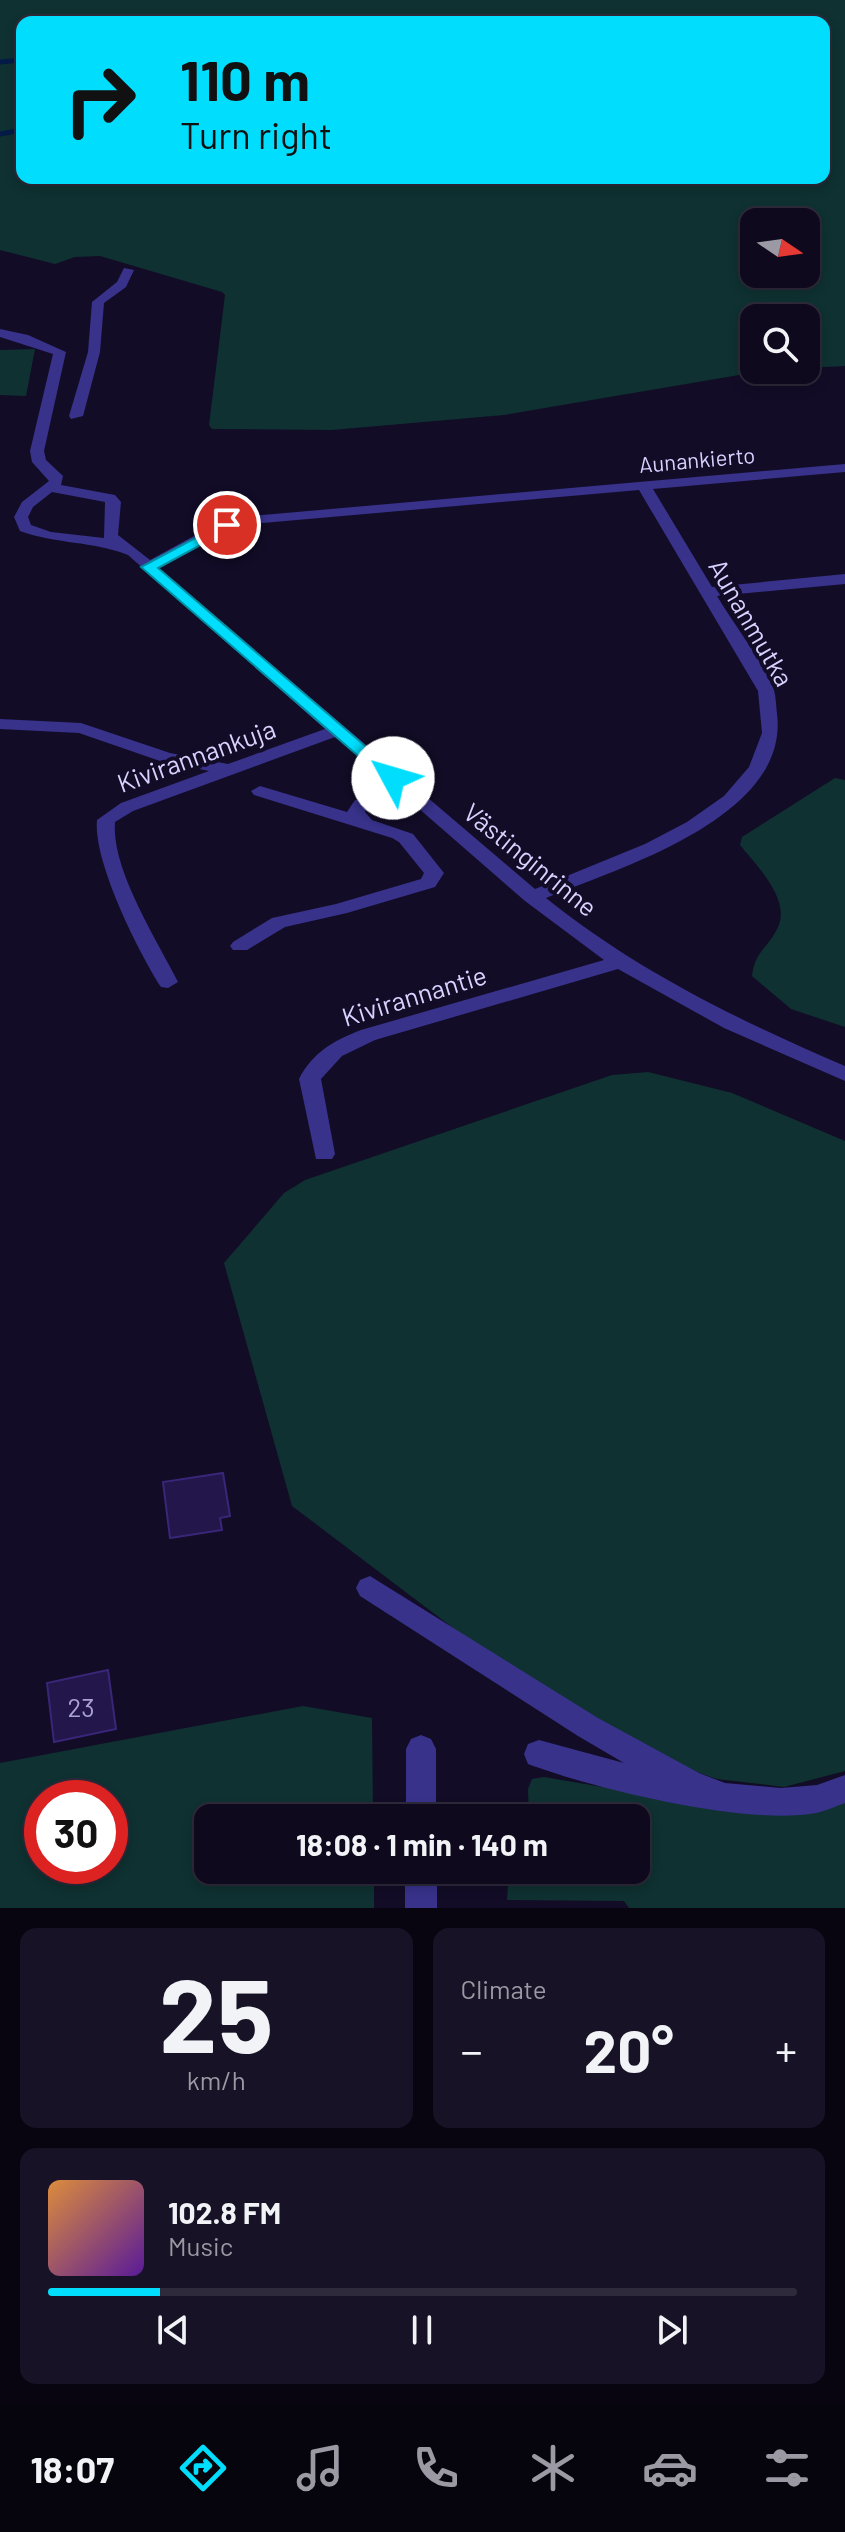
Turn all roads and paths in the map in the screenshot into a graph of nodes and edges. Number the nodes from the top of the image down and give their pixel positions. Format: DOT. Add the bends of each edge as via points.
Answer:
graph roads {
  1 [pos="128,270"];
  2 [pos="0,333"];
  3 [pos="94,352"];
  4 [pos="68,365"];
  5 [pos="76,416"];
  6 [pos="845,468"];
  7 [pos="644,486"];
  8 [pos="52,488"];
  9 [pos="119,545"];
  10 [pos="148,567"];
  11 [pos="845,579"];
  12 [pos="705,592"];
  13 [pos="0,724"];
  14 [pos="336,731"];
  15 [pos="229,769"];
  16 [pos="260,791"];
  17 [pos="412,794"];
  18 [pos="366,824"];
  19 [pos="532,897"];
  20 [pos="240,946"];
  21 [pos="621,962"];
  22 [pos="168,982"];
  23 [pos="845,1074"];
  24 [pos="324,1154"];
  25 [pos="370,1588"];
  26 [pos="421,1749"];
  27 [pos="539,1754"];
  28 [pos="845,1789"];
  29 [pos="723,1796"];
  30 [pos="421,1804"];
  31 [pos="421,1884"];
  32 [pos="421,1908"];
  1 -- 3 [label="street" via="122,284 98,302"];
  2 -- 4 [label="street" via="58,349"];
  3 -- 4 [label="street"];
  3 -- 5 [label="street"];
  4 -- 8 [label="street" via="37,458 56,476"];
  6 -- 7 [label="street, Aunankierto"];
  7 -- 10 [label="street, Aunankierto" via="238,522"];
  7 -- 12 [label="street, Aunanmutka"];
  8 -- 9 [label="street" via="110,498 110,536"];
  8 -- 9 [label="street" via="27,505 21,517 25,528"];
  9 -- 10 [label="street, Västinginrinne"];
  10 -- 14 [label="street, Västinginrinne"];
  11 -- 12 [label="street"];
  12 -- 19 [label="street, Aunanmutka" via="772,708 772,727 753,778 686,831"];
  13 -- 15 [label="street" via="81,728 166,757"];
  14 -- 15 [label="street, Kivirannankuja"];
  14 -- 17 [label="street, Västinginrinne"];
  15 -- 22 [label="street, Kivirannankuja" via="118,810 103,827 122,888"];
  16 -- 18 [label="street"];
  17 -- 18 [label="street" via="361,804 355,813"];
  17 -- 19 [label="street, Västinginrinne"];
  18 -- 20 [label="street" via="406,838 432,868 433,879 279,922"];
  19 -- 21 [label="street, Västinginrinne"];
  21 -- 23 [label="street, Västinginrinne" via="717,1018"];
  21 -- 24 [label="street, Kivirannantie" via="368,1035 332,1052 310,1079"];
  25 -- 29 [label="street" via="588,1727 690,1784"];
  26 -- 30 [label="street"];
  27 -- 29 [label="street"];
  28 -- 29 [label="street" via="789,1802"];
  31 -- 32 [label="street"];
}
